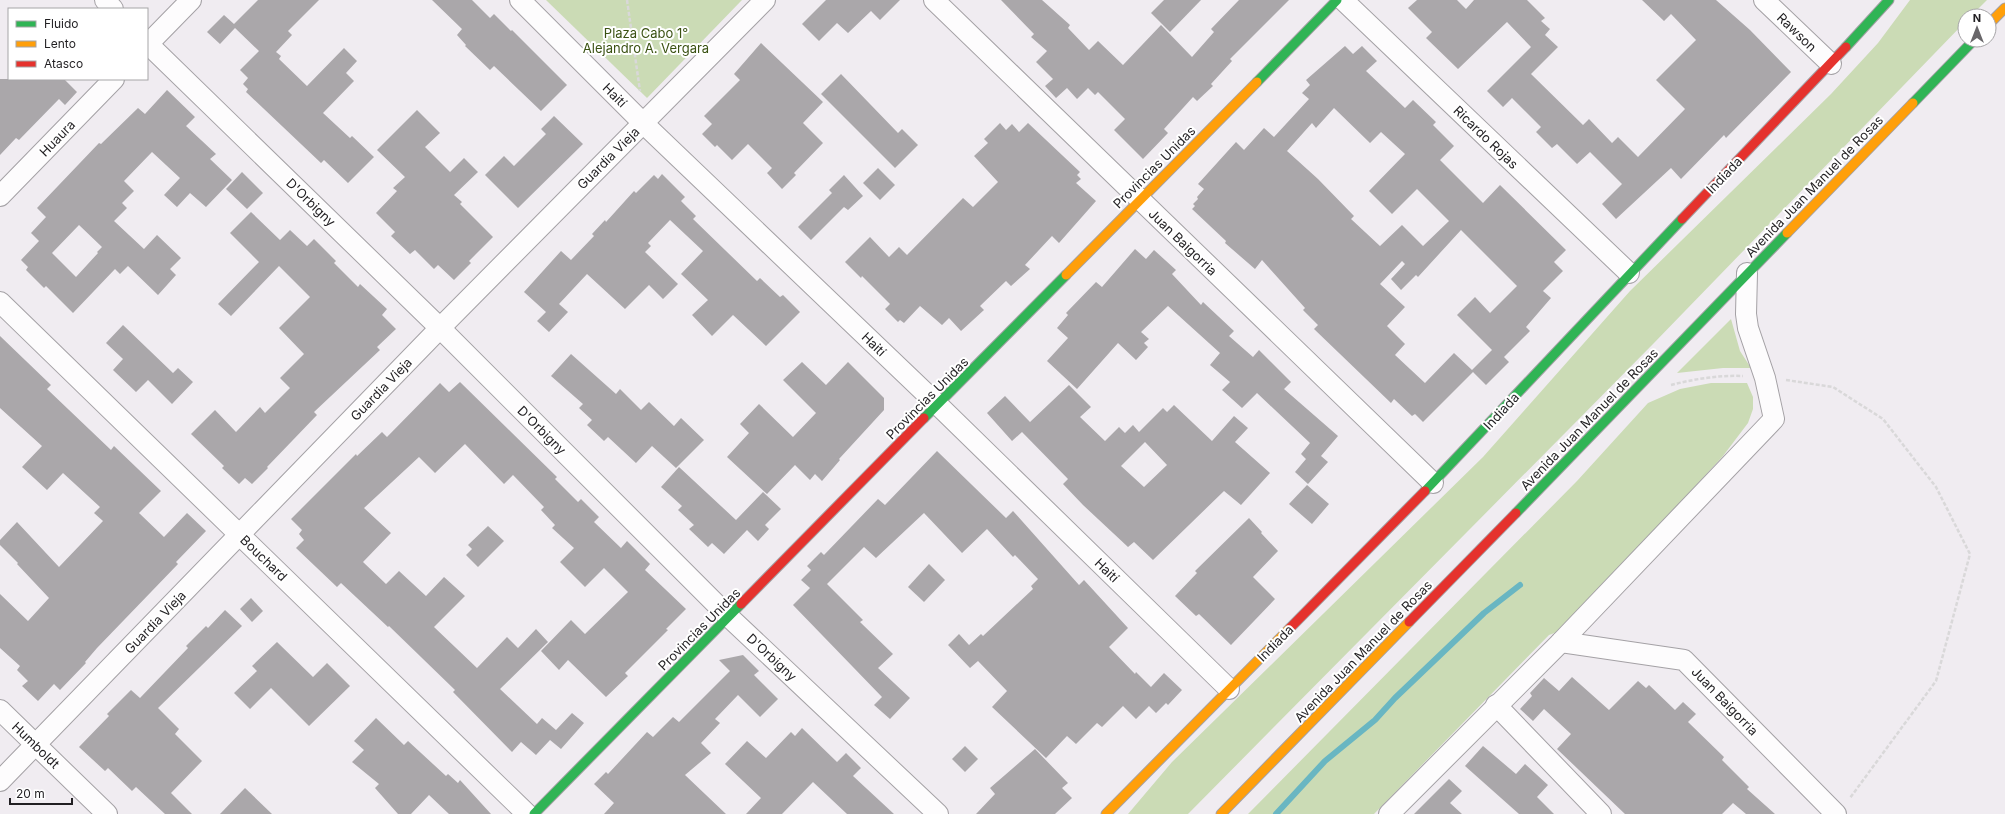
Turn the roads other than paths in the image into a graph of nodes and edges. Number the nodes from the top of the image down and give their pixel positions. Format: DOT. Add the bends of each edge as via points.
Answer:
graph roads {
  1 [pos="105,0"];
  2 [pos="191,0"];
  3 [pos="520,0"];
  4 [pos="765,0"];
  5 [pos="934,0"];
  6 [pos="1337,0"];
  7 [pos="1343,0"];
  8 [pos="1764,0"];
  9 [pos="1889,0"];
  10 [pos="112,8"];
  11 [pos="2005,8"];
  12 [pos="1997,16"];
  13 [pos="148,43"];
  14 [pos="148,45"];
  15 [pos="1966,48"];
  16 [pos="1831,64"];
  17 [pos="113,80"];
  18 [pos="643,122"];
  19 [pos="0,196"];
  20 [pos="1140,200"];
  21 [pos="1629,273"];
  22 [pos="1747,273"];
  23 [pos="0,302"];
  24 [pos="440,328"];
  25 [pos="938,405"];
  26 [pos="1433,483"];
  27 [pos="240,534"];
  28 [pos="729,617"];
  29 [pos="1560,642"];
  30 [pos="1229,689"];
  31 [pos="1496,705"];
  32 [pos="0,710"];
  33 [pos="36,745"];
  34 [pos="0,781"];
  35 [pos="1841,808"];
  36 [pos="108,814"];
  37 [pos="527,814"];
  38 [pos="534,814"];
  39 [pos="938,814"];
  40 [pos="1106,814"];
  41 [pos="1221,814"];
  42 [pos="1389,814"];
  43 [pos="1601,814"];
  1 -- 10 [label="street"];
  2 -- 13 [label="street"];
  3 -- 18 [label="street, Haití"];
  4 -- 18 [label="street, Guardia Vieja"];
  5 -- 20 [label="street, Juan Baigorria"];
  6 -- 20 [label="street, Provincias Unidas"];
  7 -- 21 [label="street, Ricardo Rojas"];
  8 -- 16 [label="street, Rawson"];
  9 -- 16 [label="street, Indiada"];
  11 -- 12 [label="street"];
  14 -- 24 [label="street, D'Orbigny"];
  15 -- 22 [label="street, Avenida Juan Manuel de Rosas"];
  16 -- 21 [label="street, Indiada"];
  17 -- 19 [label="street, Huaura"];
  18 -- 24 [label="street, Guardia Vieja"];
  18 -- 25 [label="street, Haití"];
  20 -- 25 [label="street, Provincias Unidas"];
  20 -- 26 [label="street, Juan Baigorria"];
  21 -- 26 [label="street, Indiada"];
  22 -- 29 [label="street" via="1748,328 1765,378 1774,419"];
  22 -- 41 [label="street, Avenida Juan Manuel de Rosas"];
  23 -- 27 [label="street, Bouchard"];
  24 -- 27 [label="street, Guardia Vieja"];
  24 -- 28 [label="street, D'Orbigny"];
  25 -- 28 [label="street, Provincias Unidas"];
  25 -- 30 [label="street, Haití"];
  26 -- 30 [label="street, Indiada"];
  27 -- 33 [label="street, Guardia Vieja"];
  27 -- 37 [label="street, Bouchard"];
  28 -- 38 [label="street, Provincias Unidas"];
  28 -- 39 [label="street, D'Orbigny"];
  29 -- 31 [label="street"];
  29 -- 35 [label="street, Juan Baigorria" via="1684,660"];
  30 -- 40 [label="street, Indiada"];
  31 -- 42 [label="street"];
  31 -- 43 [label="street"];
  32 -- 33 [label="street, Humboldt"];
  33 -- 34 [label="street, Guardia Vieja"];
  33 -- 36 [label="street, Humboldt"];
}
